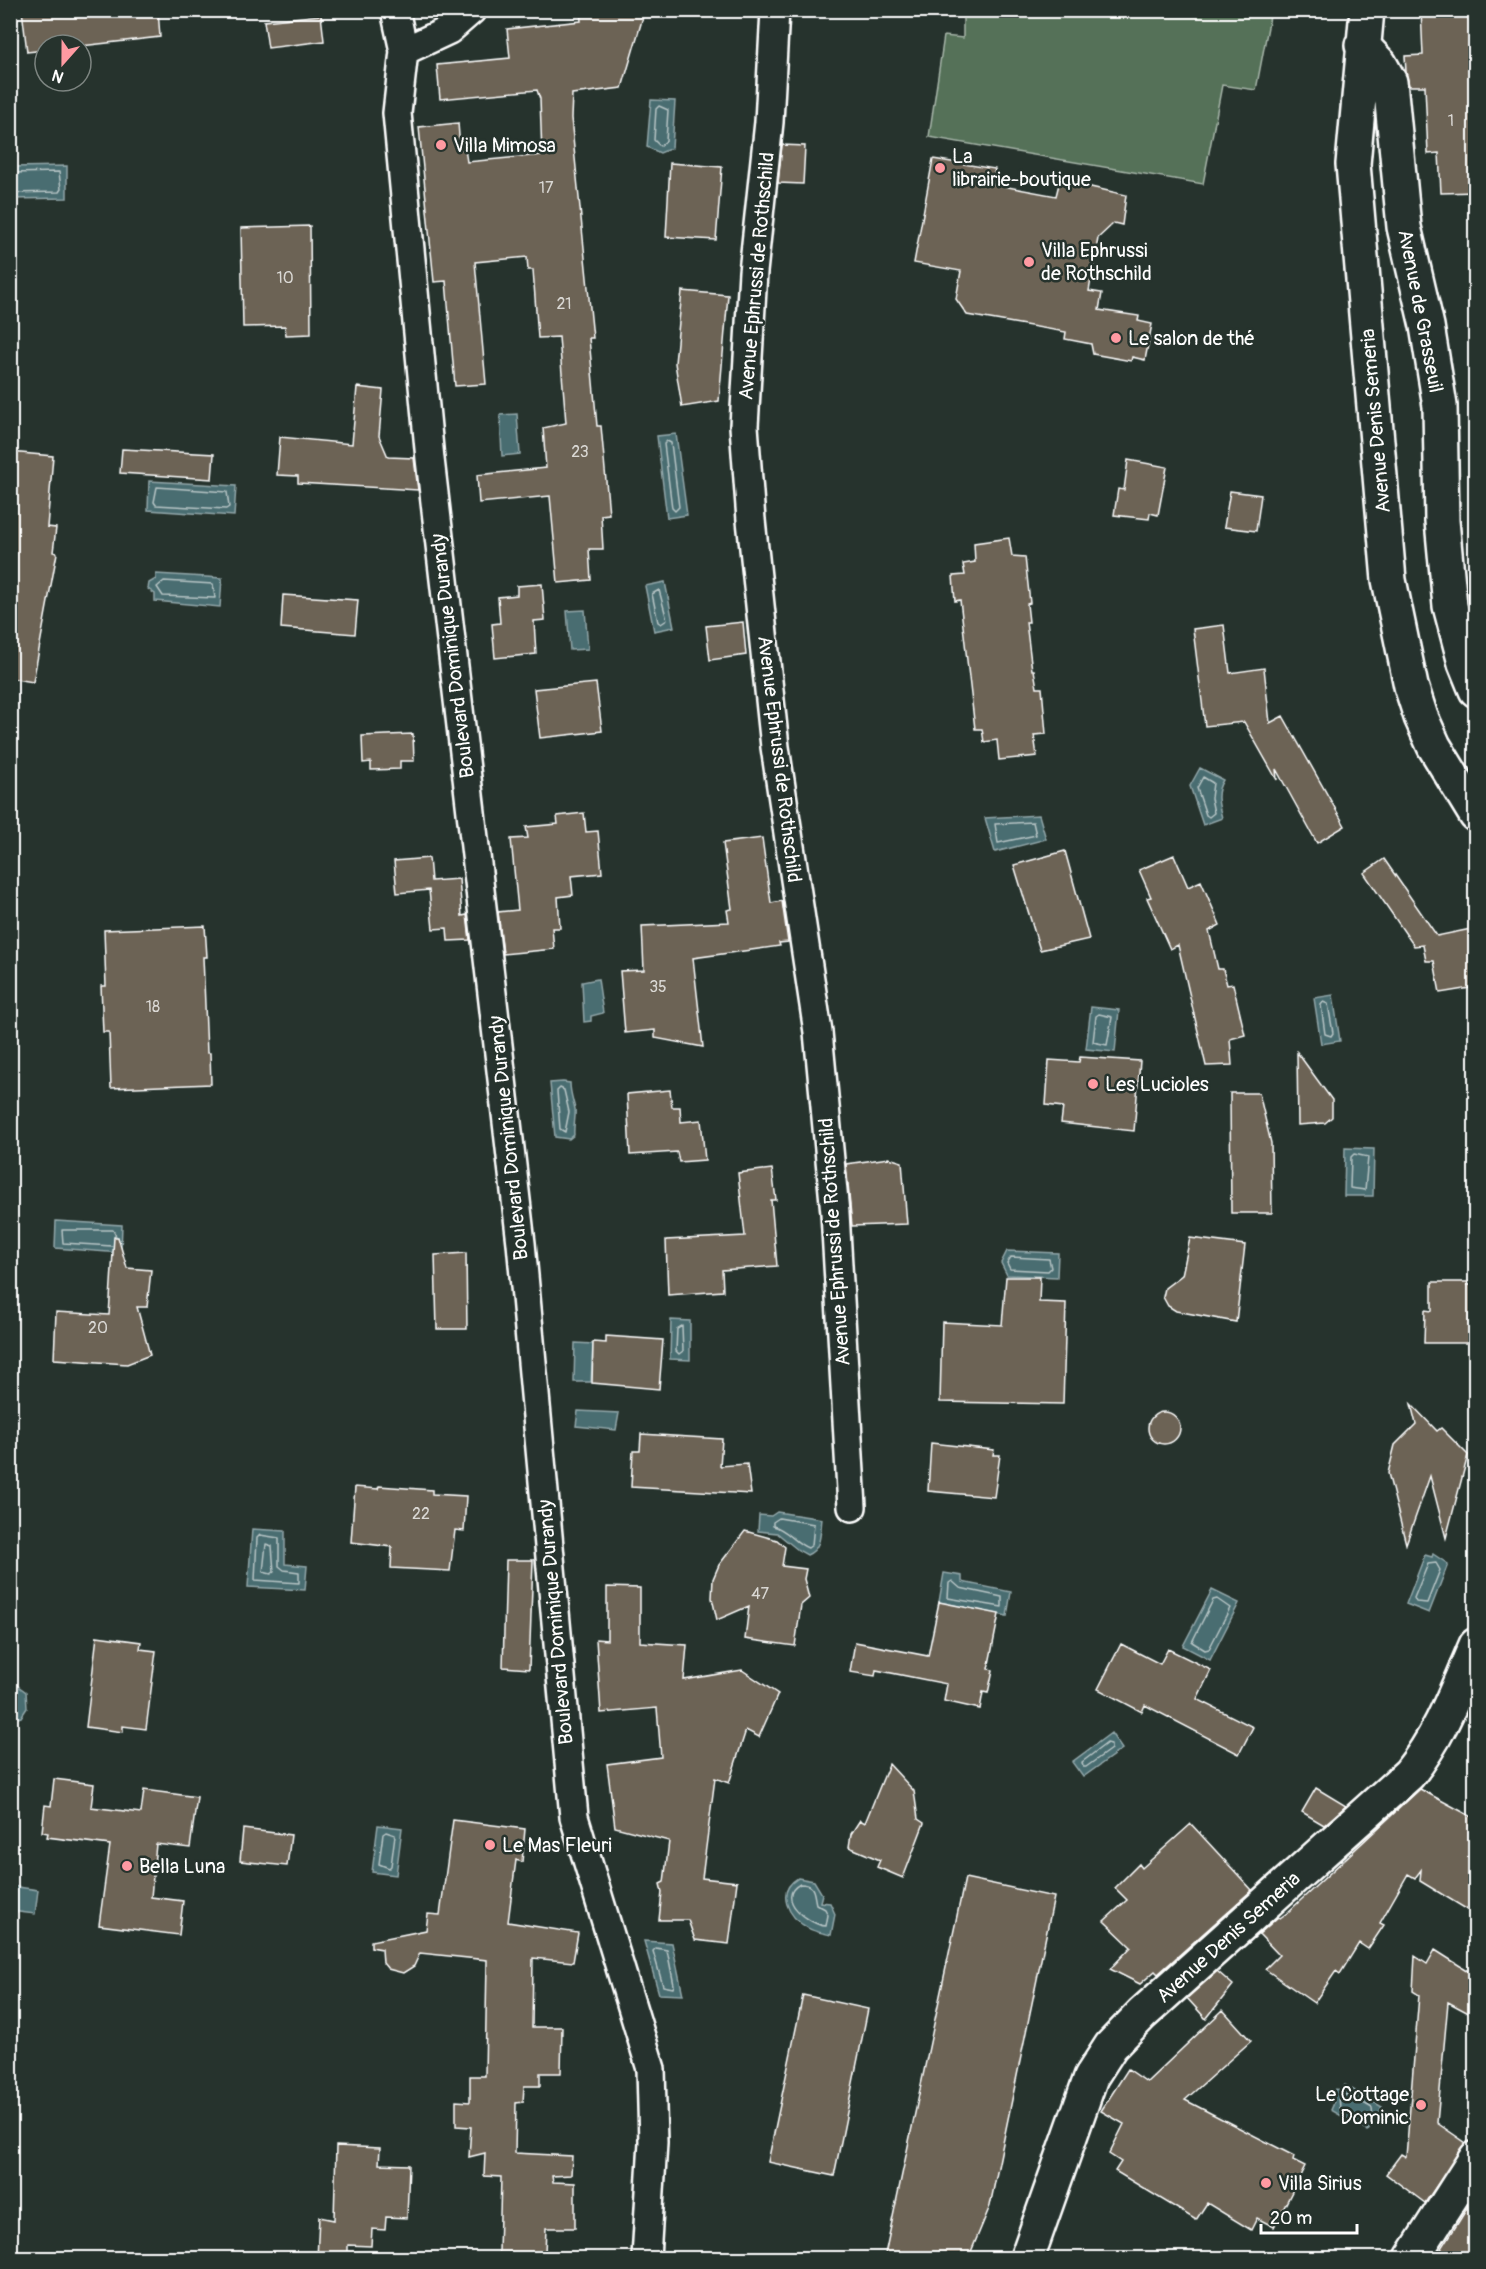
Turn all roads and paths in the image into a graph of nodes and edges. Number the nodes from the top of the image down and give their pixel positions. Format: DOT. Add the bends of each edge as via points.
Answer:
graph roads {
  1 [pos="395,10"];
  2 [pos="472,10"];
  3 [pos="775,10"];
  4 [pos="1367,10"];
  5 [pos="1362,45"];
  6 [pos="404,51"];
  7 [pos="1476,690"];
  8 [pos="1476,815"];
  9 [pos="852,1507"];
  10 [pos="1476,1645"];
  11 [pos="1476,2158"];
  12 [pos="646,2259"];
  13 [pos="1027,2259"];
  14 [pos="1412,2259"];
  1 -- 6 [label="street, Boulevard Dominique Durandy"];
  2 -- 6 [label="street" via="449,30"];
  3 -- 9 [label="street, Avenue Ephrussi de Rothschild" via="744,426 775,747 818,1032 835,1213"];
  4 -- 5 [label="main road, Avenue Denis Semeria"];
  5 -- 7 [label="main road, Avenue de Grasseuil" via="1390,82 1404,227 1427,326 1440,406 1442,521 1450,606"];
  5 -- 8 [label="main road, Avenue Denis Semeria" via="1353,164 1389,580 1421,717"];
  6 -- 12 [label="street, Boulevard Dominique Durandy" via="398,113 429,447 521,1243 574,1817 651,2069 653,2142"];
  10 -- 13 [label="main road, Avenue Denis Semeria" via="1443,1723 1409,1774 1111,2046 1091,2077"];
  11 -- 14 [label="main road"];
}
